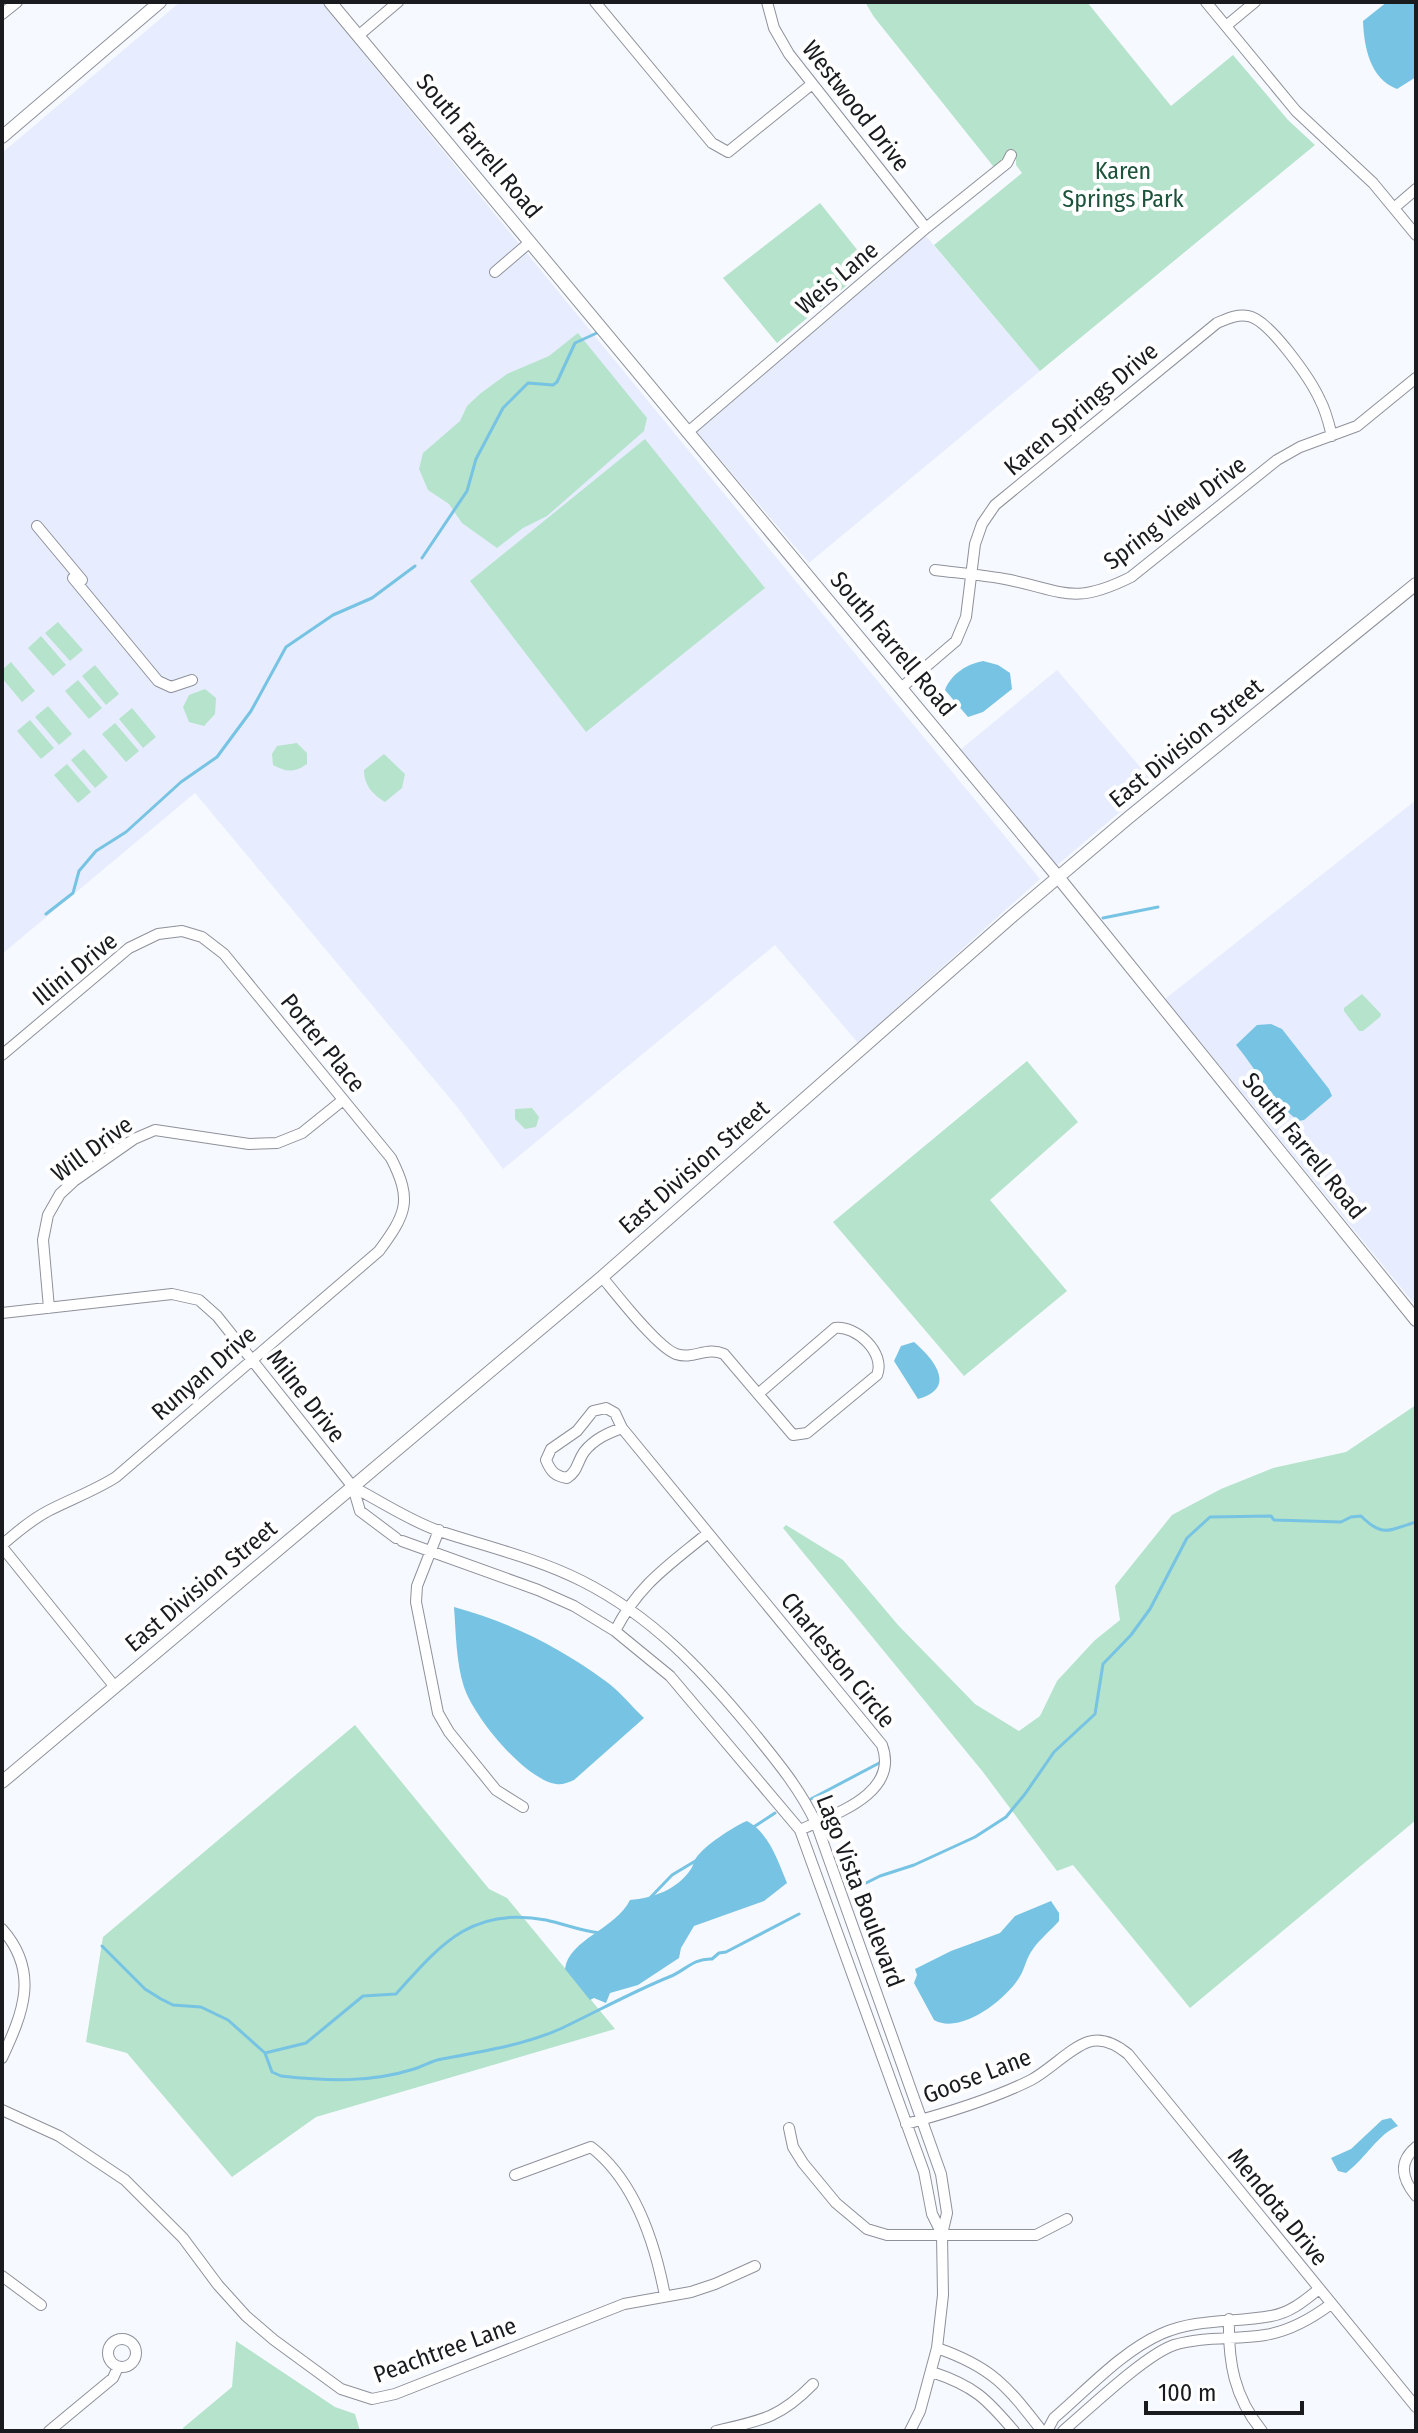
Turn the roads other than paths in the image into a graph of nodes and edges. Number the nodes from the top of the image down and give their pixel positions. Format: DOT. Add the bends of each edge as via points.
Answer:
graph roads {
  1 [pos="17,2"];
  2 [pos="160,2"];
  3 [pos="330,2"];
  4 [pos="398,2"];
  5 [pos="595,2"];
  6 [pos="767,2"];
  7 [pos="1206,2"];
  8 [pos="1255,2"];
  9 [pos="2,14"];
  10 [pos="1226,26"];
  11 [pos="358,36"];
  12 [pos="812,84"];
  13 [pos="2,137"];
  14 [pos="1011,155"];
  15 [pos="1416,189"];
  16 [pos="1394,208"];
  17 [pos="926,228"];
  18 [pos="1416,235"];
  19 [pos="530,242"];
  20 [pos="495,272"];
  21 [pos="1416,378"];
  22 [pos="688,432"];
  23 [pos="1332,436"];
  24 [pos="37,526"];
  25 [pos="935,570"];
  26 [pos="971,575"];
  27 [pos="1416,584"];
  28 [pos="192,680"];
  29 [pos="901,688"];
  30 [pos="1058,877"];
  31 [pos="182,931"];
  32 [pos="2,1055"];
  33 [pos="343,1100"];
  34 [pos="405,1202"];
  35 [pos="602,1277"];
  36 [pos="49,1308"];
  37 [pos="2,1313"];
  38 [pos="1416,1320"];
  39 [pos="252,1358"];
  40 [pos="758,1394"];
  41 [pos="622,1428"];
  42 [pos="353,1487"];
  43 [pos="389,1508"];
  44 [pos="376,1525"];
  45 [pos="439,1530"];
  46 [pos="708,1533"];
  47 [pos="2,1546"];
  48 [pos="429,1552"];
  49 [pos="627,1607"];
  50 [pos="615,1631"];
  51 [pos="115,1687"];
  52 [pos="2,1782"];
  53 [pos="523,1807"];
  54 [pos="816,1823"];
  55 [pos="800,1830"];
  56 [pos="2,1929"];
  57 [pos="1102,2040"];
  58 [pos="2,2058"];
  59 [pos="2,2110"];
  60 [pos="923,2119"];
  61 [pos="906,2124"];
  62 [pos="789,2128"];
  63 [pos="1416,2147"];
  64 [pos="515,2175"];
  65 [pos="1416,2196"];
  66 [pos="1067,2219"];
  67 [pos="942,2234"];
  68 [pos="755,2266"];
  69 [pos="2,2276"];
  70 [pos="1319,2289"];
  71 [pos="665,2296"];
  72 [pos="1331,2304"];
  73 [pos="41,2305"];
  74 [pos="1229,2319"];
  75 [pos="1229,2337"];
  76 [pos="937,2348"];
  77 [pos="118,2367"];
  78 [pos="932,2372"];
  79 [pos="813,2384"];
  80 [pos="1416,2407"];
  81 [pos="49,2431"];
  82 [pos="716,2431"];
  83 [pos="910,2431"];
  84 [pos="1014,2431"];
  85 [pos="1044,2431"];
  86 [pos="1063,2431"];
  87 [pos="1262,2431"];
  1 -- 9 [label="street"];
  2 -- 13 [label="street"];
  3 -- 11 [label="street, South Farrell Road"];
  4 -- 11 [label="street"];
  5 -- 12 [label="street" via="721,150 728,152"];
  6 -- 12 [label="street, Westwood Drive" via="774,28"];
  7 -- 10 [label="street"];
  8 -- 10 [label="street"];
  10 -- 16 [label="street" via="1296,111"];
  11 -- 19 [label="street, South Farrell Road"];
  12 -- 17 [label="street, Westwood Drive"];
  14 -- 17 [label="street, Weis Lane"];
  15 -- 16 [label="street"];
  16 -- 18 [label="street"];
  17 -- 22 [label="street, Weis Lane"];
  19 -- 20 [label="street"];
  19 -- 22 [label="street, South Farrell Road"];
  21 -- 23 [label="street, Spring View Drive" via="1357,426"];
  22 -- 29 [label="street, South Farrell Road"];
  23 -- 26 [label="street, Spring View Drive" via="1277,460 1131,577 1110,588 1067,594"];
  23 -- 26 [label="street, Karen Springs Drive" via="1310,381 1263,323 1250,316 1226,319 995,505 982,524"];
  24 -- 28 [label="street" via="158,681 171,687"];
  25 -- 26 [label="street, Spring View Drive"];
  26 -- 29 [label="street, Karen Springs Drive" via="966,617 956,641"];
  27 -- 30 [label="street, East Division Street"];
  29 -- 30 [label="street, South Farrell Road"];
  30 -- 35 [label="street, East Division Street"];
  30 -- 38 [label="street, South Farrell Road"];
  31 -- 32 [label="street, Illini Drive" via="158,934 129,948"];
  31 -- 33 [label="street, Porter Place" via="202,937 224,954"];
  33 -- 34 [label="street, Porter Place" via="391,1158 403,1182"];
  33 -- 36 [label="street, Will Drive" via="302,1133 277,1143 155,1130 122,1147 74,1181 48,1215 43,1240"];
  34 -- 39 [label="street, Runyan Drive" via="397,1227 379,1251"];
  35 -- 40 [label="street" via="674,1353 687,1356 714,1349"];
  35 -- 42 [label="street, East Division Street"];
  36 -- 37 [label="street, Milne Drive"];
  36 -- 39 [label="street, Milne Drive" via="172,1294 199,1300"];
  39 -- 42 [label="street, Milne Drive"];
  39 -- 47 [label="street, Runyan Drive" via="116,1477 48,1511"];
  40 -- 40 [label="street" via="835,1328 855,1331 881,1367 801,1436 793,1435"];
  41 -- 41 [label="street" via="615,1413 606,1408 593,1411 577,1431 551,1449 546,1460 550,1470 567,1478 594,1442"];
  41 -- 46 [label="street"];
  42 -- 43 [label="street, Lago Vista Boulevard"];
  42 -- 44 [label="street, Lago Vista Boulevard" via="360,1511"];
  42 -- 51 [label="street, East Division Street"];
  43 -- 44 [label="street"];
  43 -- 45 [label="street, Lago Vista Boulevard"];
  44 -- 48 [label="street, Lago Vista Boulevard"];
  45 -- 48 [label="street"];
  45 -- 49 [label="street, Lago Vista Boulevard" via="533,1559"];
  46 -- 49 [label="street" via="641,1588"];
  46 -- 54 [label="street, Charleston Circle" via="882,1745 888,1760 876,1787"];
  47 -- 51 [label="street"];
  48 -- 50 [label="street, Lago Vista Boulevard" via="538,1590"];
  48 -- 53 [label="street" via="416,1602 438,1713 496,1790"];
  49 -- 50 [label="street"];
  49 -- 54 [label="street, Lago Vista Boulevard" via="689,1657 720,1692 802,1793"];
  50 -- 55 [label="street, Lago Vista Boulevard" via="670,1676"];
  51 -- 52 [label="street, East Division Street"];
  54 -- 55 [label="street, Charleston Circle"];
  54 -- 60 [label="street, Lago Vista Boulevard"];
  55 -- 61 [label="street, Lago Vista Boulevard"];
  56 -- 58 [label="street" via="25,1977 25,2002"];
  57 -- 60 [label="street, Goose Lane" via="1087,2042 1028,2081"];
  57 -- 70 [label="street, Mendota Drive" via="1128,2054"];
  59 -- 71 [label="street, Peachtree Lane" via="59,2136 125,2180 183,2238 246,2316 356,2396 395,2394 613,2308"];
  60 -- 61 [label="street, Goose Lane"];
  60 -- 67 [label="street, Lago Vista Boulevard" via="941,2174 947,2213"];
  61 -- 67 [label="street, Lago Vista Boulevard"];
  62 -- 67 [label="street" via="803,2163 836,2203 867,2229 887,2235"];
  63 -- 65 [label="street" via="1403,2168 1405,2183"];
  64 -- 71 [label="street" via="591,2147 602,2155 646,2225"];
  66 -- 67 [label="street" via="1036,2235"];
  67 -- 76 [label="street, Lago Vista Boulevard"];
  68 -- 71 [label="street, Peachtree Lane" via="691,2292"];
  69 -- 73 [label="street"];
  70 -- 72 [label="street, Mendota Drive"];
  70 -- 74 [label="street" via="1298,2307 1273,2316"];
  72 -- 75 [label="street" via="1297,2325 1266,2335"];
  72 -- 80 [label="street, Mendota Drive"];
  74 -- 75 [label="street"];
  74 -- 85 [label="street" via="1192,2324 1137,2348"];
  75 -- 86 [label="street" via="1170,2346"];
  75 -- 87 [label="street" via="1234,2382"];
  76 -- 78 [label="street, Lago Vista Boulevard"];
  76 -- 85 [label="street" via="988,2370"];
  77 -- 81 [label="street" via="113,2378"];
  78 -- 83 [label="street, Lago Vista Boulevard"];
  78 -- 84 [label="street" via="963,2382 988,2400"];
  79 -- 82 [label="street" via="794,2404 767,2419"];
}
